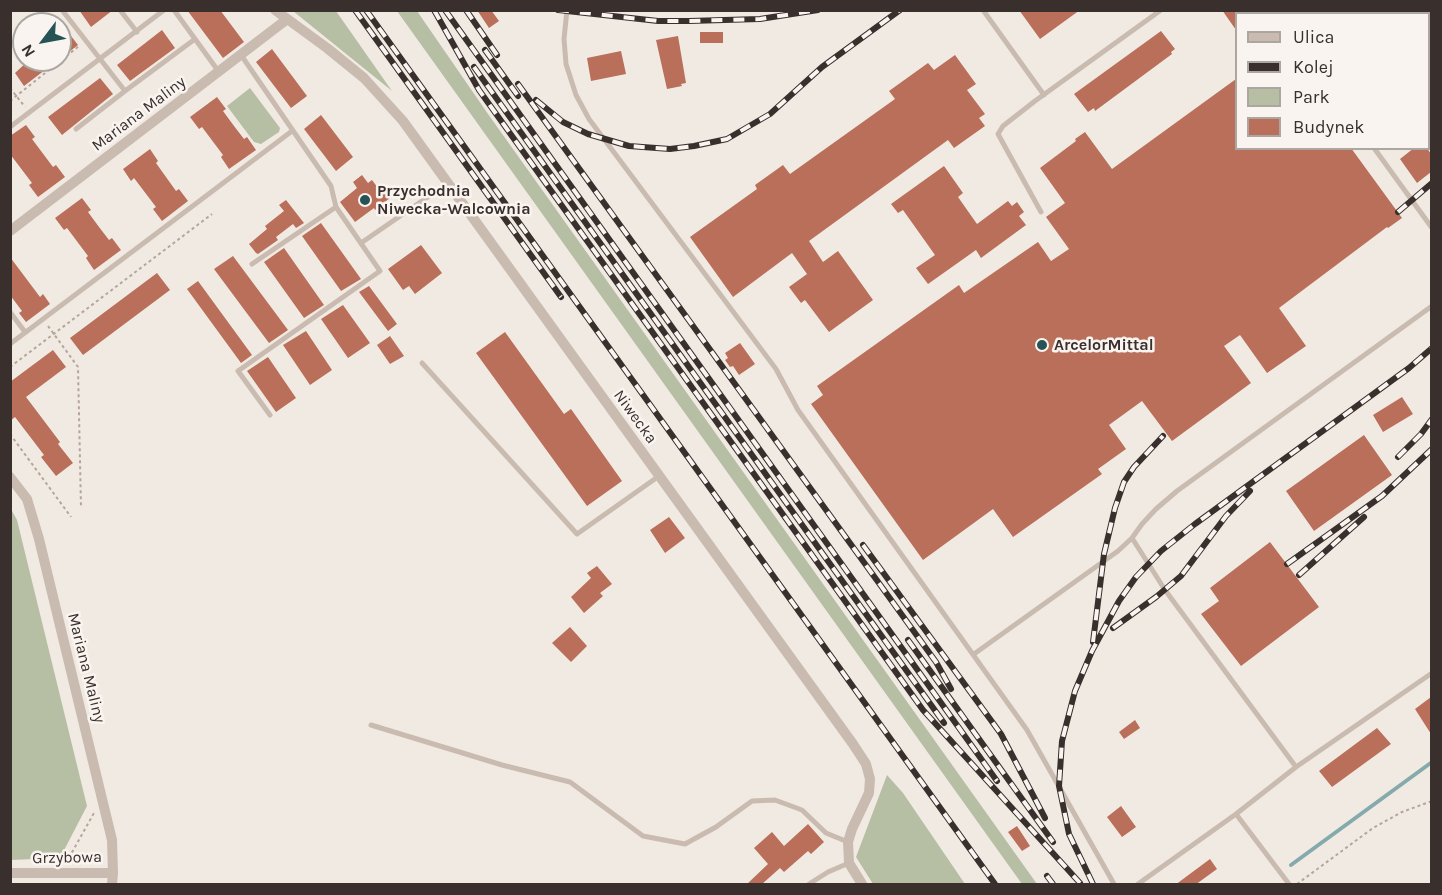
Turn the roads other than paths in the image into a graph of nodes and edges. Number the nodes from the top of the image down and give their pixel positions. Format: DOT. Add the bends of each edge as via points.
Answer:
graph roads {
  1 [pos="130,10"];
  2 [pos="164,10"];
  3 [pos="174,10"];
  4 [pos="274,10"];
  5 [pos="567,10"];
  6 [pos="983,10"];
  7 [pos="1161,10"];
  8 [pos="63,11"];
  9 [pos="122,13"];
  10 [pos="286,20"];
  11 [pos="137,32"];
  12 [pos="195,39"];
  13 [pos="241,55"];
  14 [pos="100,59"];
  15 [pos="219,72"];
  16 [pos="125,91"];
  17 [pos="1044,95"];
  18 [pos="10,127"];
  19 [pos="76,129"];
  20 [pos="292,131"];
  21 [pos="1375,150"];
  22 [pos="448,183"];
  23 [pos="336,207"];
  24 [pos="1041,212"];
  25 [pos="1431,228"];
  26 [pos="10,231"];
  27 [pos="360,243"];
  28 [pos="252,264"];
  29 [pos="1431,306"];
  30 [pos="10,312"];
  31 [pos="26,332"];
  32 [pos="10,344"];
  33 [pos="422,363"];
  34 [pos="270,415"];
  35 [pos="10,477"];
  36 [pos="659,477"];
  37 [pos="1132,538"];
  38 [pos="974,654"];
  39 [pos="1431,673"];
  40 [pos="371,725"];
  41 [pos="1296,767"];
  42 [pos="1236,814"];
  43 [pos="848,842"];
  44 [pos="849,863"];
  45 [pos="10,873"];
  46 [pos="113,873"];
  47 [pos="112,885"];
  48 [pos="809,885"];
  49 [pos="862,885"];
  50 [pos="1114,885"];
  51 [pos="1138,885"];
  52 [pos="1289,885"];
  1 -- 9 [label="lane"];
  2 -- 11 [label="lane"];
  3 -- 12 [label="lane"];
  4 -- 10 [label="street, Niwecka"];
  5 -- 38 [label="lane" via="566,64 589,119 776,369 798,410"];
  6 -- 17 [label="lane"];
  7 -- 17 [label="lane"];
  8 -- 14 [label="lane"];
  9 -- 11 [label="lane"];
  10 -- 13 [label="street, Mariana Maliny"];
  10 -- 22 [label="street, Niwecka" via="364,78 403,121"];
  11 -- 14 [label="lane"];
  12 -- 15 [label="lane"];
  12 -- 16 [label="lane"];
  13 -- 15 [label="street, Mariana Maliny"];
  13 -- 20 [label="lane"];
  14 -- 16 [label="lane"];
  14 -- 18 [label="lane"];
  15 -- 26 [label="street, Mariana Maliny"];
  16 -- 19 [label="lane"];
  17 -- 24 [label="lane" via="998,134"];
  20 -- 23 [label="lane" via="331,186"];
  20 -- 31 [label="lane"];
  21 -- 25 [label="lane"];
  22 -- 27 [label="lane"];
  22 -- 36 [label="street, Niwecka"];
  23 -- 27 [label="lane"];
  23 -- 28 [label="lane"];
  27 -- 34 [label="lane" via="380,271 238,370"];
  29 -- 37 [label="lane" via="1177,491"];
  30 -- 31 [label="lane"];
  31 -- 32 [label="lane"];
  33 -- 36 [label="lane" via="577,534"];
  35 -- 46 [label="street, Mariana Maliny" via="27,499 39,540 112,840"];
  36 -- 43 [label="street, Niwecka" via="866,764 868,793"];
  37 -- 38 [label="lane"];
  37 -- 41 [label="lane" via="1165,590"];
  38 -- 50 [label="lane" via="1027,730"];
  39 -- 41 [label="lane"];
  40 -- 43 [label="lane" via="570,782 643,836 685,844 752,801 775,800 802,810 826,833"];
  41 -- 42 [label="lane"];
  42 -- 51 [label="lane"];
  42 -- 52 [label="lane"];
  43 -- 44 [label="street, Niwecka"];
  44 -- 48 [label="lane"];
  44 -- 49 [label="street, Niwecka"];
  45 -- 46 [label="street, Grzybowa"];
  46 -- 47 [label="street, Grzybowa"];
}
